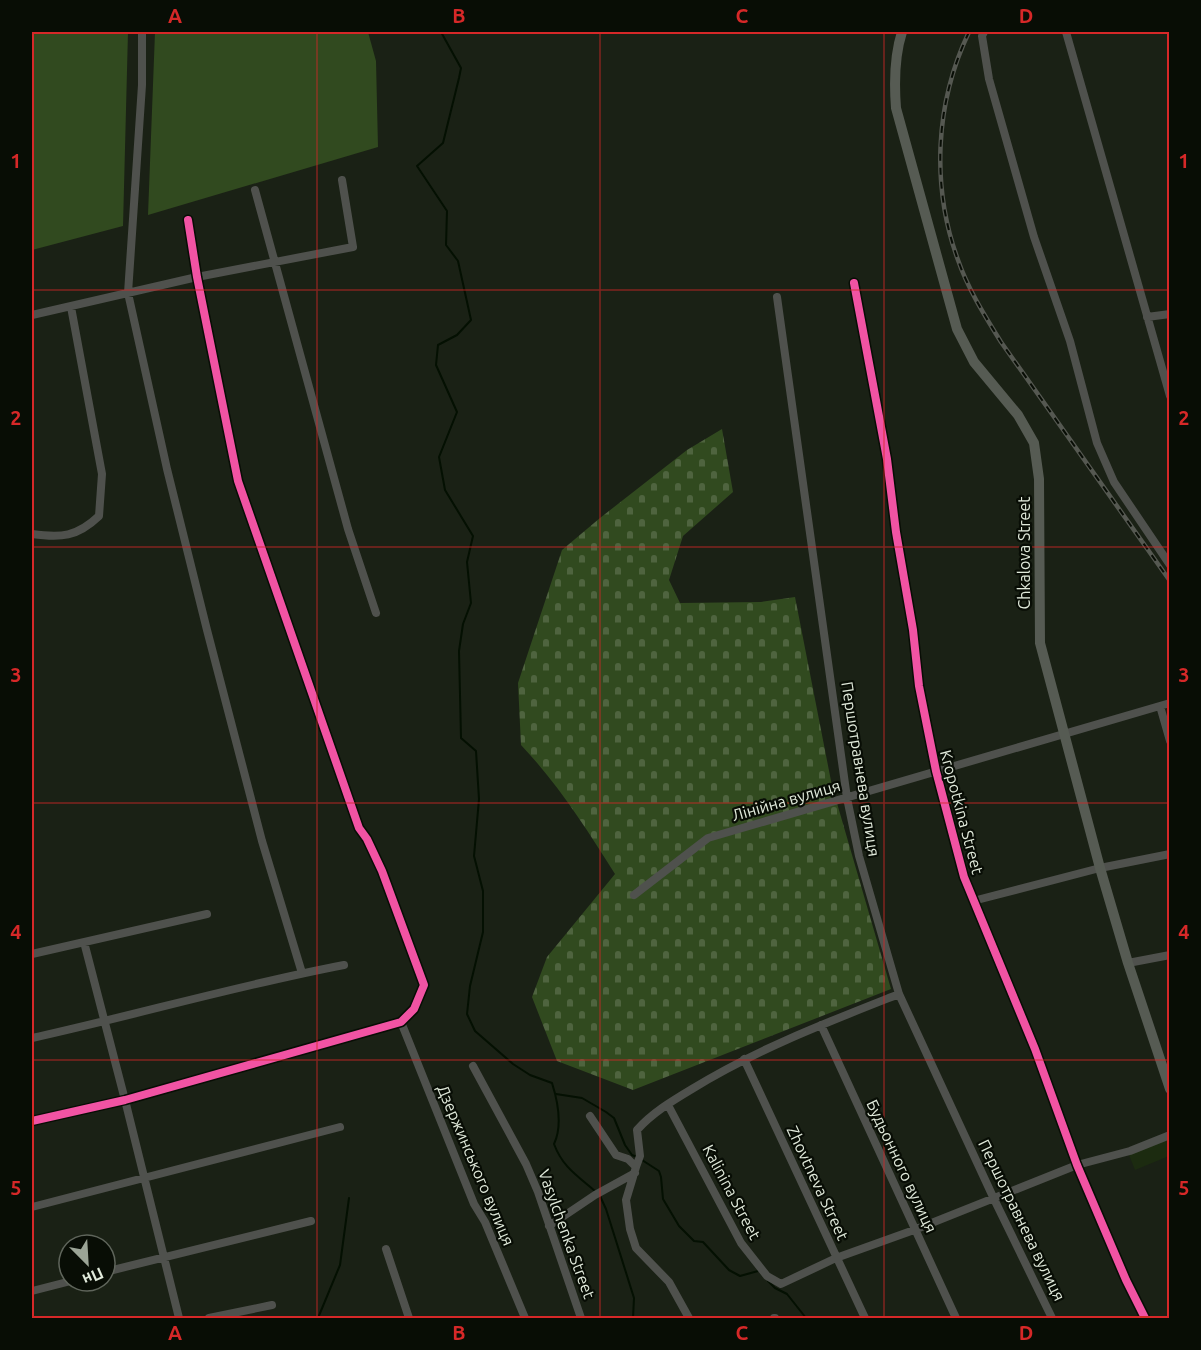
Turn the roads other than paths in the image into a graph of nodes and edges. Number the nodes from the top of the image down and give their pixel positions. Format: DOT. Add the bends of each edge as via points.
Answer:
graph roads {
  1 [pos="142,32"];
  2 [pos="902,32"];
  3 [pos="984,32"];
  4 [pos="1066,32"];
  5 [pos="342,180"];
  6 [pos="255,190"];
  7 [pos="188,220"];
  8 [pos="274,263"];
  9 [pos="197,277"];
  10 [pos="854,283"];
  11 [pos="128,294"];
  12 [pos="777,297"];
  13 [pos="71,307"];
  14 [pos="1170,314"];
  15 [pos="32,315"];
  16 [pos="1148,317"];
  17 [pos="1170,396"];
  18 [pos="32,534"];
  19 [pos="1170,565"];
  20 [pos="376,613"];
  21 [pos="1170,703"];
  22 [pos="1160,706"];
  23 [pos="1064,734"];
  24 [pos="1170,741"];
  25 [pos="936,771"];
  26 [pos="847,798"];
  27 [pos="1170,854"];
  28 [pos="1100,868"];
  29 [pos="634,895"];
  30 [pos="973,901"];
  31 [pos="207,914"];
  32 [pos="84,942"];
  33 [pos="32,954"];
  34 [pos="1170,955"];
  35 [pos="1128,963"];
  36 [pos="344,965"];
  37 [pos="302,973"];
  38 [pos="899,994"];
  39 [pos="104,1022"];
  40 [pos="401,1022"];
  41 [pos="821,1025"];
  42 [pos="32,1038"];
  43 [pos="744,1059"];
  44 [pos="473,1066"];
  45 [pos="1170,1089"];
  46 [pos="125,1100"];
  47 [pos="668,1105"];
  48 [pos="590,1116"];
  49 [pos="32,1121"];
  50 [pos="340,1127"];
  51 [pos="1170,1135"];
  52 [pos="637,1164"];
  53 [pos="1077,1165"];
  54 [pos="144,1179"];
  55 [pos="994,1199"];
  56 [pos="32,1207"];
  57 [pos="311,1221"];
  58 [pos="549,1226"];
  59 [pos="914,1230"];
  60 [pos="386,1249"];
  61 [pos="165,1257"];
  62 [pos="836,1257"];
  63 [pos="117,1269"];
  64 [pos="57,1285"];
  65 [pos="32,1291"];
  66 [pos="272,1305"];
  67 [pos="178,1318"];
  68 [pos="209,1318"];
  69 [pos="409,1318"];
  70 [pos="525,1318"];
  71 [pos="581,1318"];
  72 [pos="689,1318"];
  73 [pos="865,1318"];
  74 [pos="956,1318"];
  75 [pos="1052,1318"];
  76 [pos="1145,1318"];
  1 -- 11 [label="street"];
  2 -- 23 [label="main road, Chkalova Street" via="894,81 896,108 957,329 974,362 1017,415 1034,443 1039,479 1041,643"];
  3 -- 19 [label="street" via="989,79 1034,237 1070,341 1097,443 1114,482"];
  4 -- 16 [label="street"];
  5 -- 8 [label="street" via="353,247"];
  6 -- 8 [label="street"];
  7 -- 9 [label="street"];
  8 -- 9 [label="street"];
  8 -- 20 [label="street" via="348,530"];
  9 -- 11 [label="street"];
  9 -- 40 [label="street" via="238,481 359,828 382,871 424,985 414,1009"];
  10 -- 25 [label="street, Kropotkina Street" via="887,459 919,686"];
  11 -- 13 [label="street"];
  11 -- 37 [label="street" via="204,619 262,841"];
  12 -- 26 [label="street, Першотравнева вулиця"];
  13 -- 15 [label="street"];
  13 -- 18 [label="street" via="102,474 99,516 86,528 63,536"];
  14 -- 16 [label="street"];
  16 -- 17 [label="street"];
  21 -- 22 [label="street, Лінійна вулиця"];
  22 -- 23 [label="street, Лінійна вулиця"];
  22 -- 24 [label="street"];
  23 -- 25 [label="street, Лінійна вулиця"];
  23 -- 28 [label="main road, Chkalova Street"];
  25 -- 26 [label="street, Лінійна вулиця"];
  25 -- 30 [label="street, Kropotkina Street"];
  26 -- 29 [label="street, Лінійна вулиця" via="708,838"];
  26 -- 38 [label="street, Першотравнева вулиця" via="858,856"];
  27 -- 28 [label="street"];
  28 -- 30 [label="street"];
  28 -- 35 [label="main road, Chkalova Street"];
  30 -- 53 [label="street, Kropotkina Street" via="1035,1049"];
  31 -- 32 [label="street"];
  32 -- 33 [label="street"];
  32 -- 39 [label="street"];
  34 -- 35 [label="street"];
  35 -- 45 [label="main road, Chkalova Street"];
  36 -- 37 [label="street"];
  37 -- 39 [label="street"];
  38 -- 41 [label="street"];
  38 -- 55 [label="street, Першотравнева вулиця"];
  39 -- 42 [label="street"];
  39 -- 46 [label="street"];
  40 -- 46 [label="street"];
  40 -- 70 [label="street, Дзержинського вулиця"];
  41 -- 43 [label="street"];
  41 -- 59 [label="street, Будьонного вулиця"];
  43 -- 47 [label="street"];
  43 -- 62 [label="street, Zhovtneva Street"];
  44 -- 58 [label="street, Vasylchenka Street" via="525,1164"];
  46 -- 49 [label="street"];
  46 -- 54 [label="street"];
  47 -- 52 [label="street" via="637,1130"];
  47 -- 62 [label="street, Kalinina Street" via="741,1243 767,1276 781,1284"];
  48 -- 52 [label="street" via="616,1155"];
  50 -- 54 [label="street"];
  51 -- 53 [label="street"];
  52 -- 58 [label="street"];
  52 -- 72 [label="street" via="626,1200 636,1248 669,1282"];
  53 -- 55 [label="street"];
  53 -- 76 [label="street, Kropotkina Street"];
  54 -- 56 [label="street"];
  54 -- 61 [label="street"];
  55 -- 59 [label="street"];
  55 -- 75 [label="street, Першотравнева вулиця"];
  57 -- 61 [label="street"];
  58 -- 71 [label="street, Vasylchenka Street"];
  59 -- 62 [label="street"];
  59 -- 74 [label="street, Будьонного вулиця"];
  60 -- 69 [label="street"];
  61 -- 63 [label="street"];
  61 -- 67 [label="street"];
  62 -- 73 [label="street, Zhovtneva Street"];
  64 -- 65 [label="street"];
  66 -- 68 [label="street"];
}
